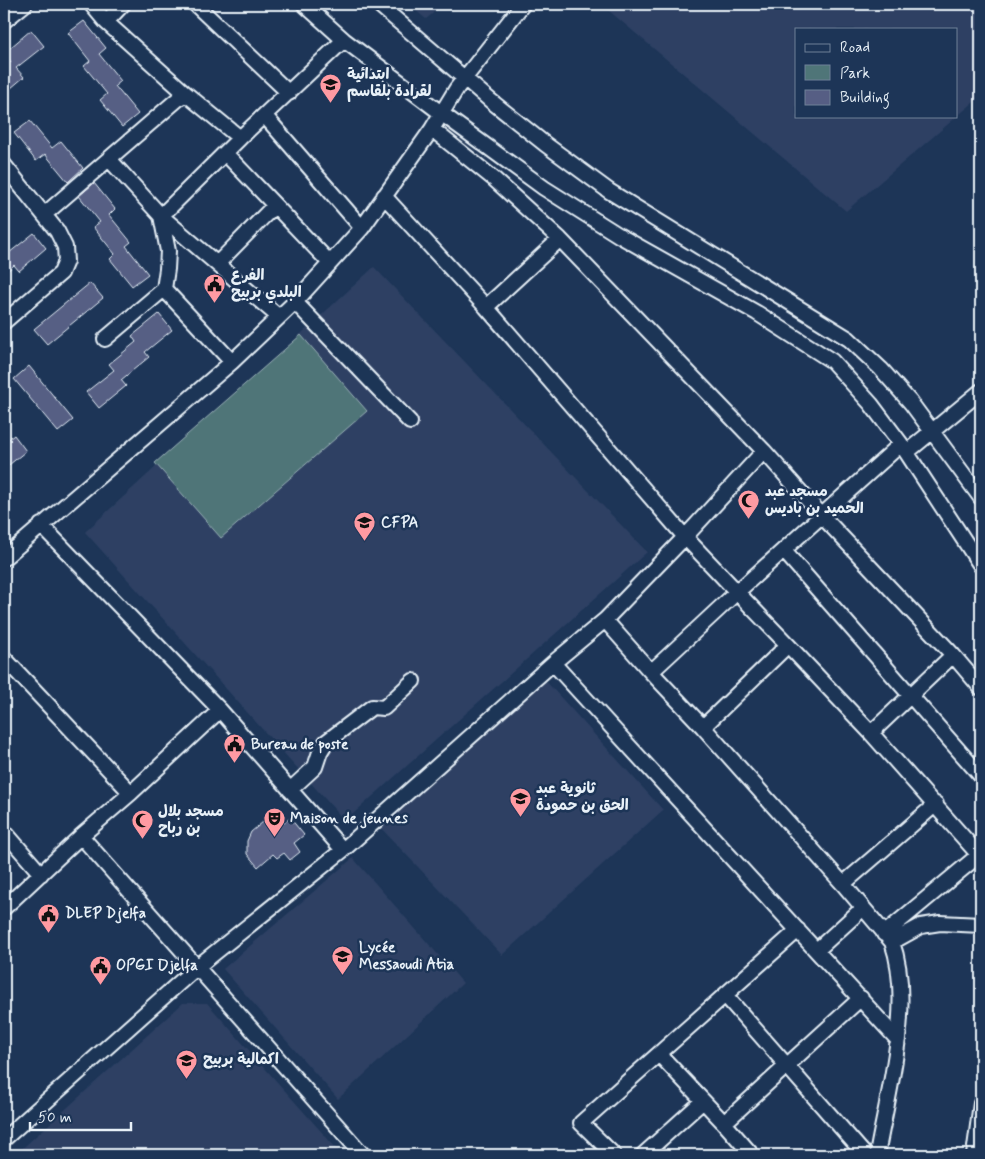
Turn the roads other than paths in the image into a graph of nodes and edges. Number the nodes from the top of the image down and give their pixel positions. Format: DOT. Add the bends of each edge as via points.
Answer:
graph roads {
  1 [pos="25,4"];
  2 [pos="91,4"];
  3 [pos="123,4"];
  4 [pos="194,4"];
  5 [pos="304,4"];
  6 [pos="378,4"];
  7 [pos="523,4"];
  8 [pos="4,21"];
  9 [pos="106,22"];
  10 [pos="344,40"];
  11 [pos="461,83"];
  12 [pos="185,93"];
  13 [pos="289,94"];
  14 [pos="444,109"];
  15 [pos="265,116"];
  16 [pos="432,129"];
  17 [pos="240,138"];
  18 [pos="224,153"];
  19 [pos="109,159"];
  20 [pos="4,165"];
  21 [pos="384,196"];
  22 [pos="274,206"];
  23 [pos="45,214"];
  24 [pos="161,216"];
  25 [pos="362,228"];
  26 [pos="560,239"];
  27 [pos="330,263"];
  28 [pos="217,264"];
  29 [pos="164,289"];
  30 [pos="295,302"];
  31 [pos="486,307"];
  32 [pos="279,317"];
  33 [pos="4,322"];
  34 [pos="105,339"];
  35 [pos="232,362"];
  36 [pos="981,391"];
  37 [pos="410,422"];
  38 [pos="933,432"];
  39 [pos="904,448"];
  40 [pos="764,451"];
  41 [pos="981,498"];
  42 [pos="822,516"];
  43 [pos="41,525"];
  44 [pos="685,536"];
  45 [pos="784,551"];
  46 [pos="4,558"];
  47 [pos="981,566"];
  48 [pos="737,592"];
  49 [pos="605,620"];
  50 [pos="788,645"];
  51 [pos="953,655"];
  52 [pos="4,658"];
  53 [pos="553,663"];
  54 [pos="651,672"];
  55 [pos="413,681"];
  56 [pos="981,688"];
  57 [pos="911,694"];
  58 [pos="220,710"];
  59 [pos="703,727"];
  60 [pos="871,732"];
  61 [pos="981,776"];
  62 [pos="290,790"];
  63 [pos="131,793"];
  64 [pos="936,804"];
  65 [pos="4,831"];
  66 [pos="81,836"];
  67 [pos="343,850"];
  68 [pos="981,856"];
  69 [pos="41,874"];
  70 [pos="843,884"];
  71 [pos="4,908"];
  72 [pos="862,908"];
  73 [pos="981,926"];
  74 [pos="798,930"];
  75 [pos="888,938"];
  76 [pos="817,950"];
  77 [pos="198,967"];
  78 [pos="725,995"];
  79 [pos="861,998"];
  80 [pos="898,1040"];
  81 [pos="659,1054"];
  82 [pos="787,1066"];
  83 [pos="703,1101"];
  84 [pos="981,1103"];
  85 [pos="724,1123"];
  86 [pos="4,1139"];
  87 [pos="364,1155"];
  88 [pos="614,1155"];
  89 [pos="643,1155"];
  90 [pos="752,1155"];
  91 [pos="865,1155"];
  92 [pos="877,1155"];
  93 [pos="974,1155"];
  1 -- 8 [label="street"];
  2 -- 9 [label="street"];
  3 -- 9 [label="street"];
  4 -- 13 [label="street"];
  5 -- 10 [label="street"];
  6 -- 11 [label="street"];
  7 -- 11 [label="street"];
  9 -- 12 [label="street"];
  10 -- 13 [label="street"];
  10 -- 14 [label="street"];
  11 -- 14 [label="street"];
  11 -- 38 [label="street" via="609,191 849,339 881,369"];
  12 -- 17 [label="street"];
  12 -- 19 [label="street"];
  13 -- 15 [label="street"];
  14 -- 16 [label="street"];
  14 -- 39 [label="street" via="544,188 620,236 757,313 832,361 871,404"];
  15 -- 17 [label="street"];
  15 -- 25 [label="street"];
  16 -- 21 [label="street"];
  16 -- 26 [label="street"];
  17 -- 18 [label="street"];
  18 -- 22 [label="street"];
  18 -- 24 [label="street"];
  19 -- 23 [label="street"];
  19 -- 24 [label="street"];
  20 -- 23 [label="street"];
  21 -- 25 [label="street"];
  21 -- 31 [label="street"];
  22 -- 27 [label="street"];
  22 -- 28 [label="street"];
  23 -- 33 [label="street" via="66,247 66,261 61,273"];
  24 -- 28 [label="street"];
  24 -- 29 [label="street" via="168,251"];
  25 -- 27 [label="street"];
  26 -- 31 [label="street"];
  26 -- 40 [label="street"];
  27 -- 30 [label="street"];
  28 -- 32 [label="street"];
  29 -- 34 [label="street"];
  29 -- 35 [label="street"];
  30 -- 32 [label="street"];
  30 -- 37 [label="street"];
  31 -- 44 [label="street"];
  32 -- 35 [label="street"];
  35 -- 43 [label="street"];
  36 -- 38 [label="street"];
  38 -- 39 [label="street"];
  38 -- 41 [label="street"];
  39 -- 42 [label="street"];
  39 -- 47 [label="street"];
  40 -- 42 [label="street"];
  40 -- 44 [label="street"];
  42 -- 45 [label="street"];
  42 -- 51 [label="street"];
  43 -- 46 [label="street"];
  43 -- 58 [label="street"];
  44 -- 48 [label="street"];
  44 -- 49 [label="street"];
  45 -- 48 [label="street"];
  45 -- 57 [label="street"];
  48 -- 50 [label="street"];
  48 -- 54 [label="street"];
  49 -- 53 [label="street"];
  49 -- 54 [label="street"];
  50 -- 59 [label="street"];
  50 -- 60 [label="street"];
  51 -- 56 [label="street"];
  51 -- 57 [label="street"];
  52 -- 63 [label="street"];
  53 -- 67 [label="street"];
  53 -- 74 [label="street"];
  54 -- 59 [label="street"];
  55 -- 62 [label="street" via="384,708 372,707 326,742 315,766"];
  57 -- 60 [label="street"];
  57 -- 61 [label="street"];
  58 -- 62 [label="street"];
  58 -- 63 [label="street"];
  59 -- 70 [label="street"];
  60 -- 64 [label="street"];
  62 -- 67 [label="street"];
  63 -- 66 [label="street"];
  64 -- 68 [label="street"];
  64 -- 70 [label="street"];
  65 -- 69 [label="street"];
  66 -- 69 [label="street"];
  66 -- 77 [label="street"];
  67 -- 77 [label="street"];
  68 -- 75 [label="street"];
  69 -- 71 [label="street"];
  70 -- 72 [label="street"];
  72 -- 75 [label="street"];
  72 -- 76 [label="street"];
  73 -- 75 [label="street" via="940,923"];
  74 -- 76 [label="street"];
  74 -- 78 [label="street"];
  75 -- 80 [label="street" via="897,956 901,994"];
  76 -- 79 [label="street"];
  77 -- 86 [label="street"];
  77 -- 87 [label="street"];
  78 -- 81 [label="street"];
  78 -- 82 [label="street"];
  79 -- 80 [label="street"];
  79 -- 82 [label="street"];
  80 -- 92 [label="street"];
  81 -- 83 [label="street"];
  81 -- 88 [label="street" via="581,1123"];
  82 -- 85 [label="street"];
  82 -- 91 [label="street"];
  83 -- 85 [label="street"];
  83 -- 89 [label="street"];
  84 -- 93 [label="street"];
  85 -- 90 [label="street"];
}
